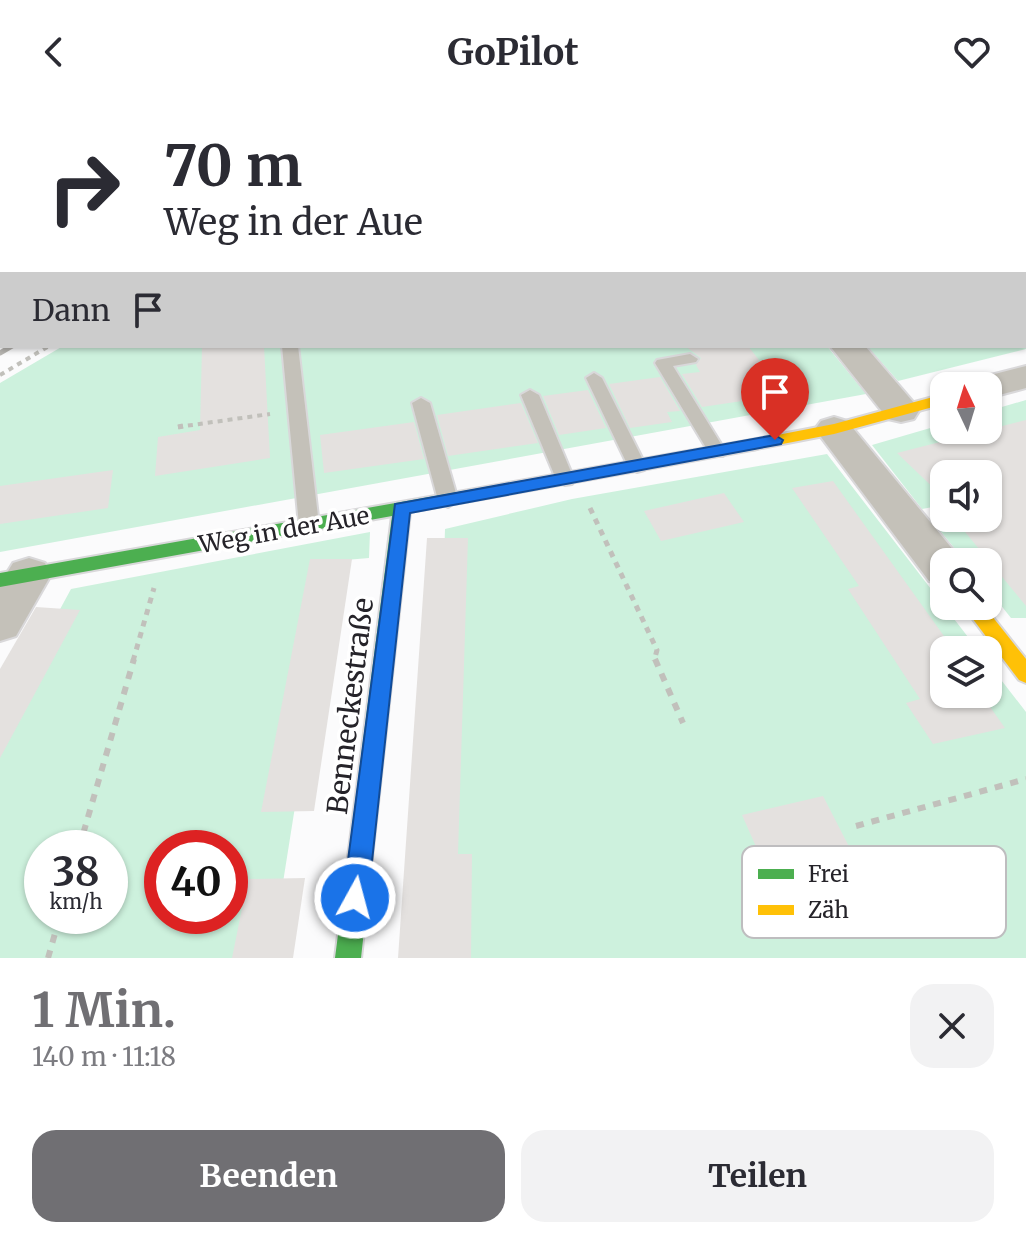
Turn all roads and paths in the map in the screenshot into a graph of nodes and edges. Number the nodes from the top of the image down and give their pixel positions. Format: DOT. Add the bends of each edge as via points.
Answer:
graph roads {
  1 [pos="46,348"];
  2 [pos="290,348"];
  3 [pos="849,348"];
  4 [pos="690,359"];
  5 [pos="0,375"];
  6 [pos="1026,377"];
  7 [pos="594,378"];
  8 [pos="1002,383"];
  9 [pos="530,395"];
  10 [pos="421,403"];
  11 [pos="930,403"];
  12 [pos="901,411"];
  13 [pos="283,412"];
  14 [pos="178,427"];
  15 [pos="834,429"];
  16 [pos="717,452"];
  17 [pos="637,466"];
  18 [pos="571,478"];
  19 [pos="448,500"];
  20 [pos="402,509"];
  21 [pos="309,525"];
  22 [pos="930,551"];
  23 [pos="14,577"];
  24 [pos="148,608"];
  25 [pos="984,620"];
  26 [pos="0,623"];
  27 [pos="1026,674"];
  28 [pos="683,723"];
  29 [pos="1026,779"];
  30 [pos="856,826"];
  31 [pos="84,830"];
  32 [pos="55,934"];
  33 [pos="48,958"];
  34 [pos="348,958"];
  1 -- 5 [label="path"];
  2 -- 21 [label="lane"];
  3 -- 12 [label="street"];
  4 -- 16 [label="lane" via="663,363"];
  6 -- 8 [label="street"];
  7 -- 17 [label="lane"];
  9 -- 18 [label="lane"];
  10 -- 19 [label="lane"];
  11 -- 12 [label="street, Weg in der Aue"];
  12 -- 15 [label="street, Weg in der Aue"];
  13 -- 14 [label="path"];
  15 -- 16 [label="street, Weg in der Aue"];
  15 -- 22 [label="street"];
  16 -- 17 [label="street, Weg in der Aue"];
  17 -- 18 [label="street, Weg in der Aue"];
  18 -- 19 [label="street, Weg in der Aue"];
  18 -- 28 [label="path" via="657,650 654,661"];
  19 -- 20 [label="street, Weg in der Aue"];
  20 -- 21 [label="street, Weg in der Aue"];
  20 -- 34 [label="street, Benneckestraße"];
  21 -- 23 [label="street, Weg in der Aue"];
  23 -- 26 [label="street"];
  24 -- 31 [label="path"];
  25 -- 27 [label="street"];
  29 -- 30 [label="path"];
  32 -- 33 [label="path"];
}
